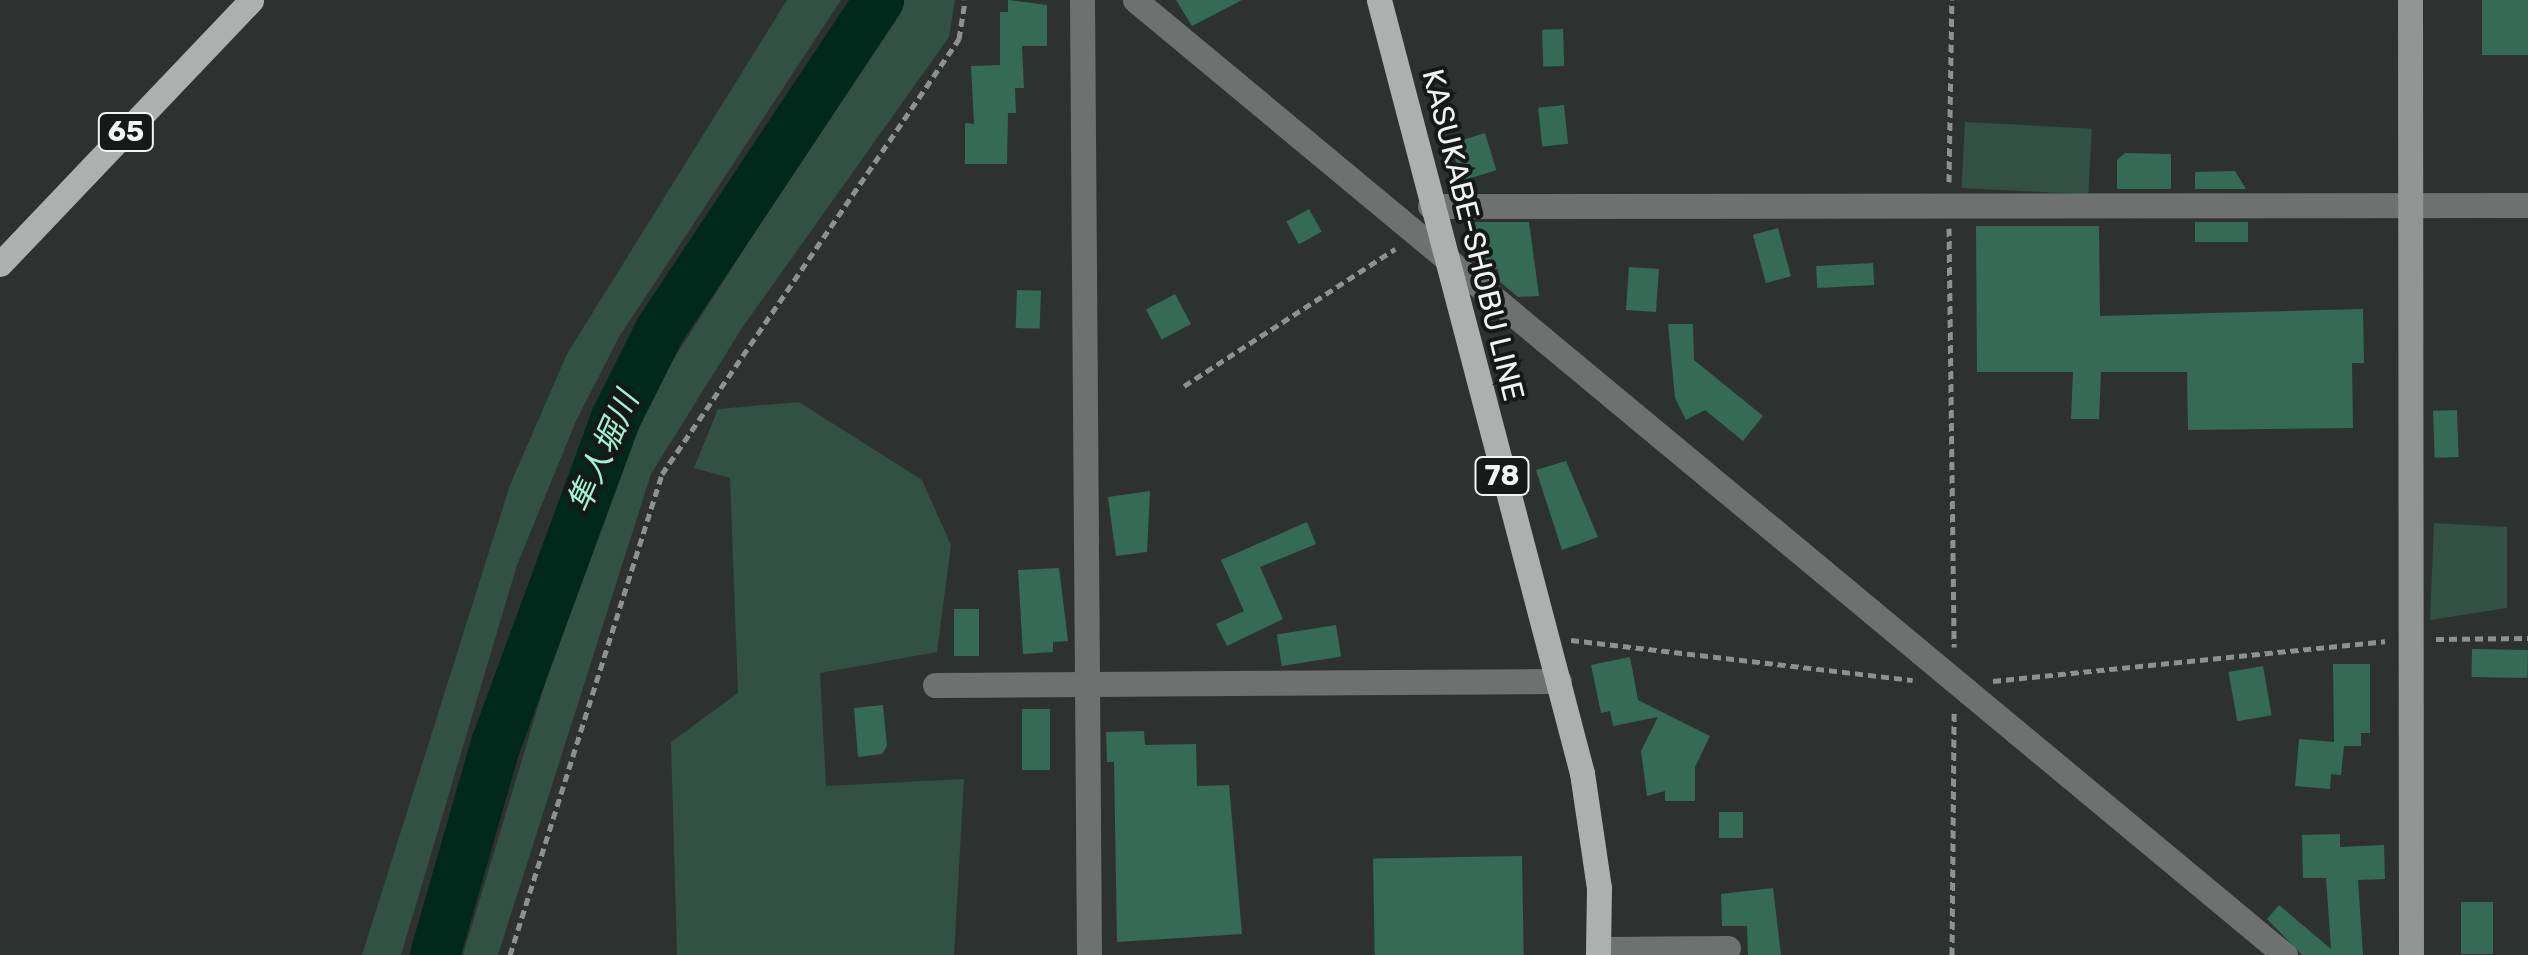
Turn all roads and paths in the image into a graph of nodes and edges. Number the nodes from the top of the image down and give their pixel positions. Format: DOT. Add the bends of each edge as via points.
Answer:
graph roads {
  1 [pos="251,0"];
  2 [pos="966,0"];
  3 [pos="1082,0"];
  4 [pos="1135,0"];
  5 [pos="1380,0"];
  6 [pos="1952,0"];
  7 [pos="2410,0"];
  8 [pos="2410,204"];
  9 [pos="2528,205"];
  10 [pos="1430,206"];
  11 [pos="1949,208"];
  12 [pos="1417,232"];
  13 [pos="1442,254"];
  14 [pos="0,264"];
  15 [pos="1184,386"];
  16 [pos="1546,638"];
  17 [pos="2528,638"];
  18 [pos="2414,639"];
  19 [pos="1087,679"];
  20 [pos="1559,681"];
  21 [pos="935,684"];
  22 [pos="1954,685"];
  23 [pos="1728,948"];
  24 [pos="1598,952"];
  25 [pos="510,955"];
  26 [pos="1088,955"];
  27 [pos="1952,955"];
  28 [pos="2285,955"];
  29 [pos="2412,955"];
  1 -- 14 [label="main road, 65"];
  2 -- 25 [label="path" via="959,39 662,474"];
  3 -- 19 [label="street"];
  4 -- 12 [label="street"];
  5 -- 10 [label="main road, KASUKABE-SHOBU LINE / 78"];
  6 -- 11 [label="path"];
  7 -- 8 [label="street"];
  8 -- 9 [label="street"];
  8 -- 11 [label="street"];
  8 -- 18 [label="street"];
  10 -- 11 [label="street"];
  10 -- 13 [label="main road, KASUKABE-SHOBU LINE / 78"];
  11 -- 22 [label="path"];
  12 -- 13 [label="street"];
  12 -- 15 [label="path"];
  13 -- 16 [label="main road, KASUKABE-SHOBU LINE / 78"];
  13 -- 22 [label="street"];
  16 -- 20 [label="main road, KASUKABE-SHOBU LINE / 78"];
  16 -- 22 [label="path"];
  17 -- 18 [label="path"];
  18 -- 22 [label="path"];
  18 -- 29 [label="street"];
  19 -- 20 [label="street"];
  19 -- 21 [label="street"];
  19 -- 26 [label="street"];
  20 -- 24 [label="main road, KASUKABE-SHOBU LINE / 78" via="1593,830"];
  22 -- 27 [label="path"];
  22 -- 28 [label="street"];
  23 -- 24 [label="street"];
}
